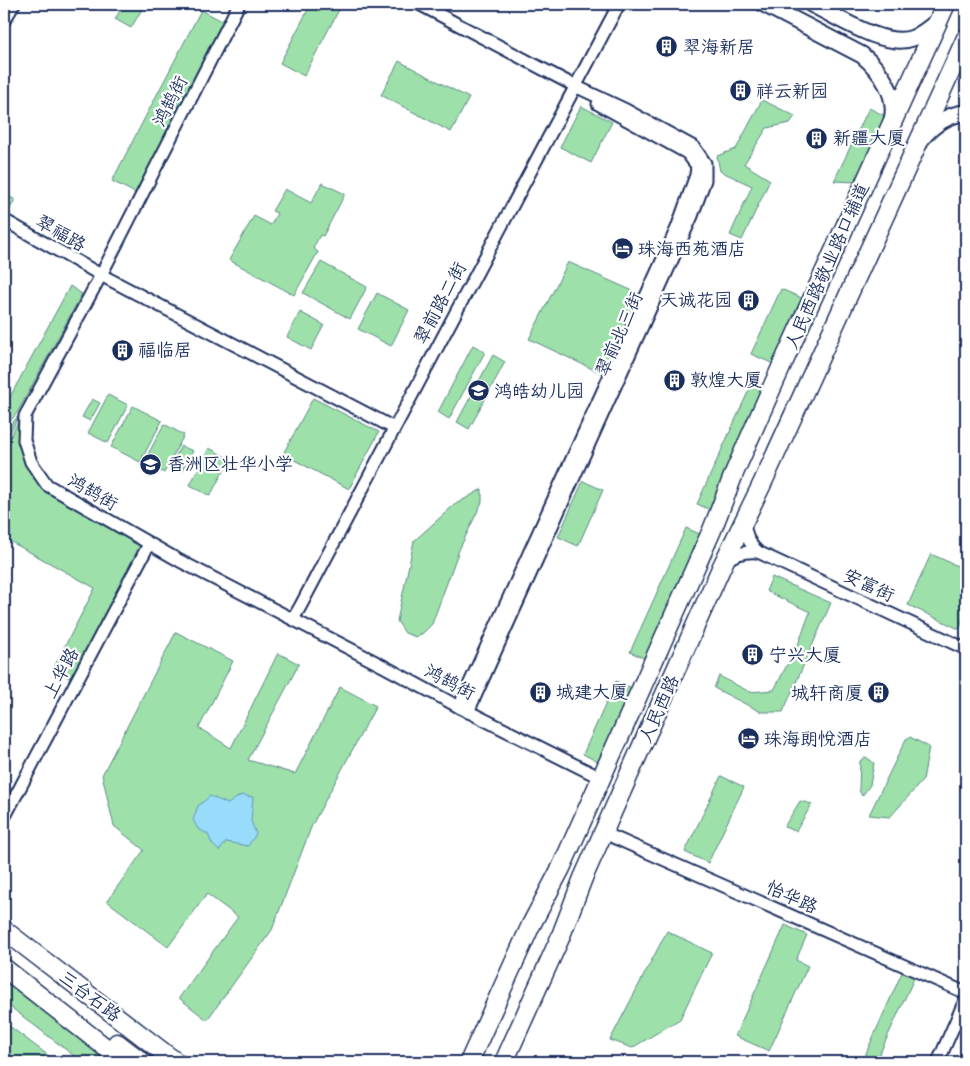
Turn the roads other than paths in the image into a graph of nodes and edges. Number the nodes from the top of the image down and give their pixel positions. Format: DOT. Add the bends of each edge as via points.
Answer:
graph roads {
  1 [pos="14,4"];
  2 [pos="239,4"];
  3 [pos="419,4"];
  4 [pos="619,4"];
  5 [pos="764,4"];
  6 [pos="811,4"];
  7 [pos="943,11"];
  8 [pos="4,21"];
  9 [pos="966,40"];
  10 [pos="966,63"];
  11 [pos="575,86"];
  12 [pos="966,113"];
  13 [pos="889,129"];
  14 [pos="918,143"];
  15 [pos="4,220"];
  16 [pos="101,275"];
  17 [pos="394,428"];
  18 [pos="744,521"];
  19 [pos="712,530"];
  20 [pos="734,540"];
  21 [pos="149,544"];
  22 [pos="758,552"];
  23 [pos="722,566"];
  24 [pos="293,619"];
  25 [pos="966,649"];
  26 [pos="463,709"];
  27 [pos="601,778"];
  28 [pos="4,818"];
  29 [pos="604,833"];
  30 [pos="542,903"];
  31 [pos="569,915"];
  32 [pos="4,930"];
  33 [pos="4,968"];
  34 [pos="71,981"];
  35 [pos="966,993"];
  36 [pos="966,998"];
  37 [pos="52,1006"];
  38 [pos="102,1024"];
  39 [pos="124,1062"];
  40 [pos="142,1062"];
  41 [pos="161,1062"];
  42 [pos="176,1062"];
  43 [pos="469,1062"];
  44 [pos="504,1062"];
  45 [pos="938,1062"];
  1 -- 8 [label="street"];
  2 -- 16 [label="street, 鸿鹄街"];
  3 -- 11 [label="street, 翠前北三街"];
  4 -- 11 [label="street, 翠前路二街"];
  5 -- 13 [label="main road" via="862,55 873,65 894,107"];
  6 -- 7 [label="main road" via="873,35 897,40 913,38 930,28"];
  7 -- 13 [label="main road, 人民西路敬业路口辅道"];
  9 -- 10 [label="main road"];
  9 -- 14 [label="main road, 人民西路敬业路口辅道"];
  11 -- 17 [label="street, 翠前路二街"];
  11 -- 26 [label="street, 翠前北三街" via="591,101 687,153 696,166 696,175 672,239"];
  12 -- 14 [label="main road" via="952,115 937,123"];
  13 -- 19 [label="main road, 人民西路敬业路口辅道" via="735,471"];
  14 -- 18 [label="main road, 人民西路敬业路口辅道"];
  15 -- 16 [label="street, 翠福路"];
  16 -- 17 [label="street, 翠福路"];
  16 -- 21 [label="street, 鸿鹄街" via="26,416 24,440 30,462 47,485"];
  17 -- 24 [label="street, 翠前路二街"];
  18 -- 20 [label="main road, 人民西路敬业路口辅道"];
  18 -- 22 [label="street" via="745,533"];
  19 -- 27 [label="main road, 人民西路"];
  20 -- 23 [label="main road, 人民西路"];
  21 -- 24 [label="street, 鸿鹄街"];
  21 -- 28 [label="street, 上华路"];
  22 -- 23 [label="street" via="738,554"];
  22 -- 25 [label="street, 安富街"];
  23 -- 29 [label="main road, 人民西路"];
  24 -- 26 [label="street, 鸿鹄街"];
  26 -- 27 [label="street, 鸿鹄街"];
  27 -- 30 [label="main road, 人民西路"];
  29 -- 31 [label="main road, 人民西路"];
  29 -- 35 [label="street, 怡华路"];
  30 -- 31 [label="main road"];
  30 -- 43 [label="main road, 人民西路"];
  31 -- 44 [label="main road, 人民西路"];
  32 -- 34 [label="main road, 三台石路"];
  33 -- 37 [label="main road, 三台石路"];
  34 -- 38 [label="main road"];
  34 -- 42 [label="main road, 三台石路"];
  36 -- 45 [label="street"];
  37 -- 38 [label="main road"];
  37 -- 39 [label="main road, 三台石路"];
  38 -- 40 [label="main road"];
  38 -- 41 [label="main road"];
}
